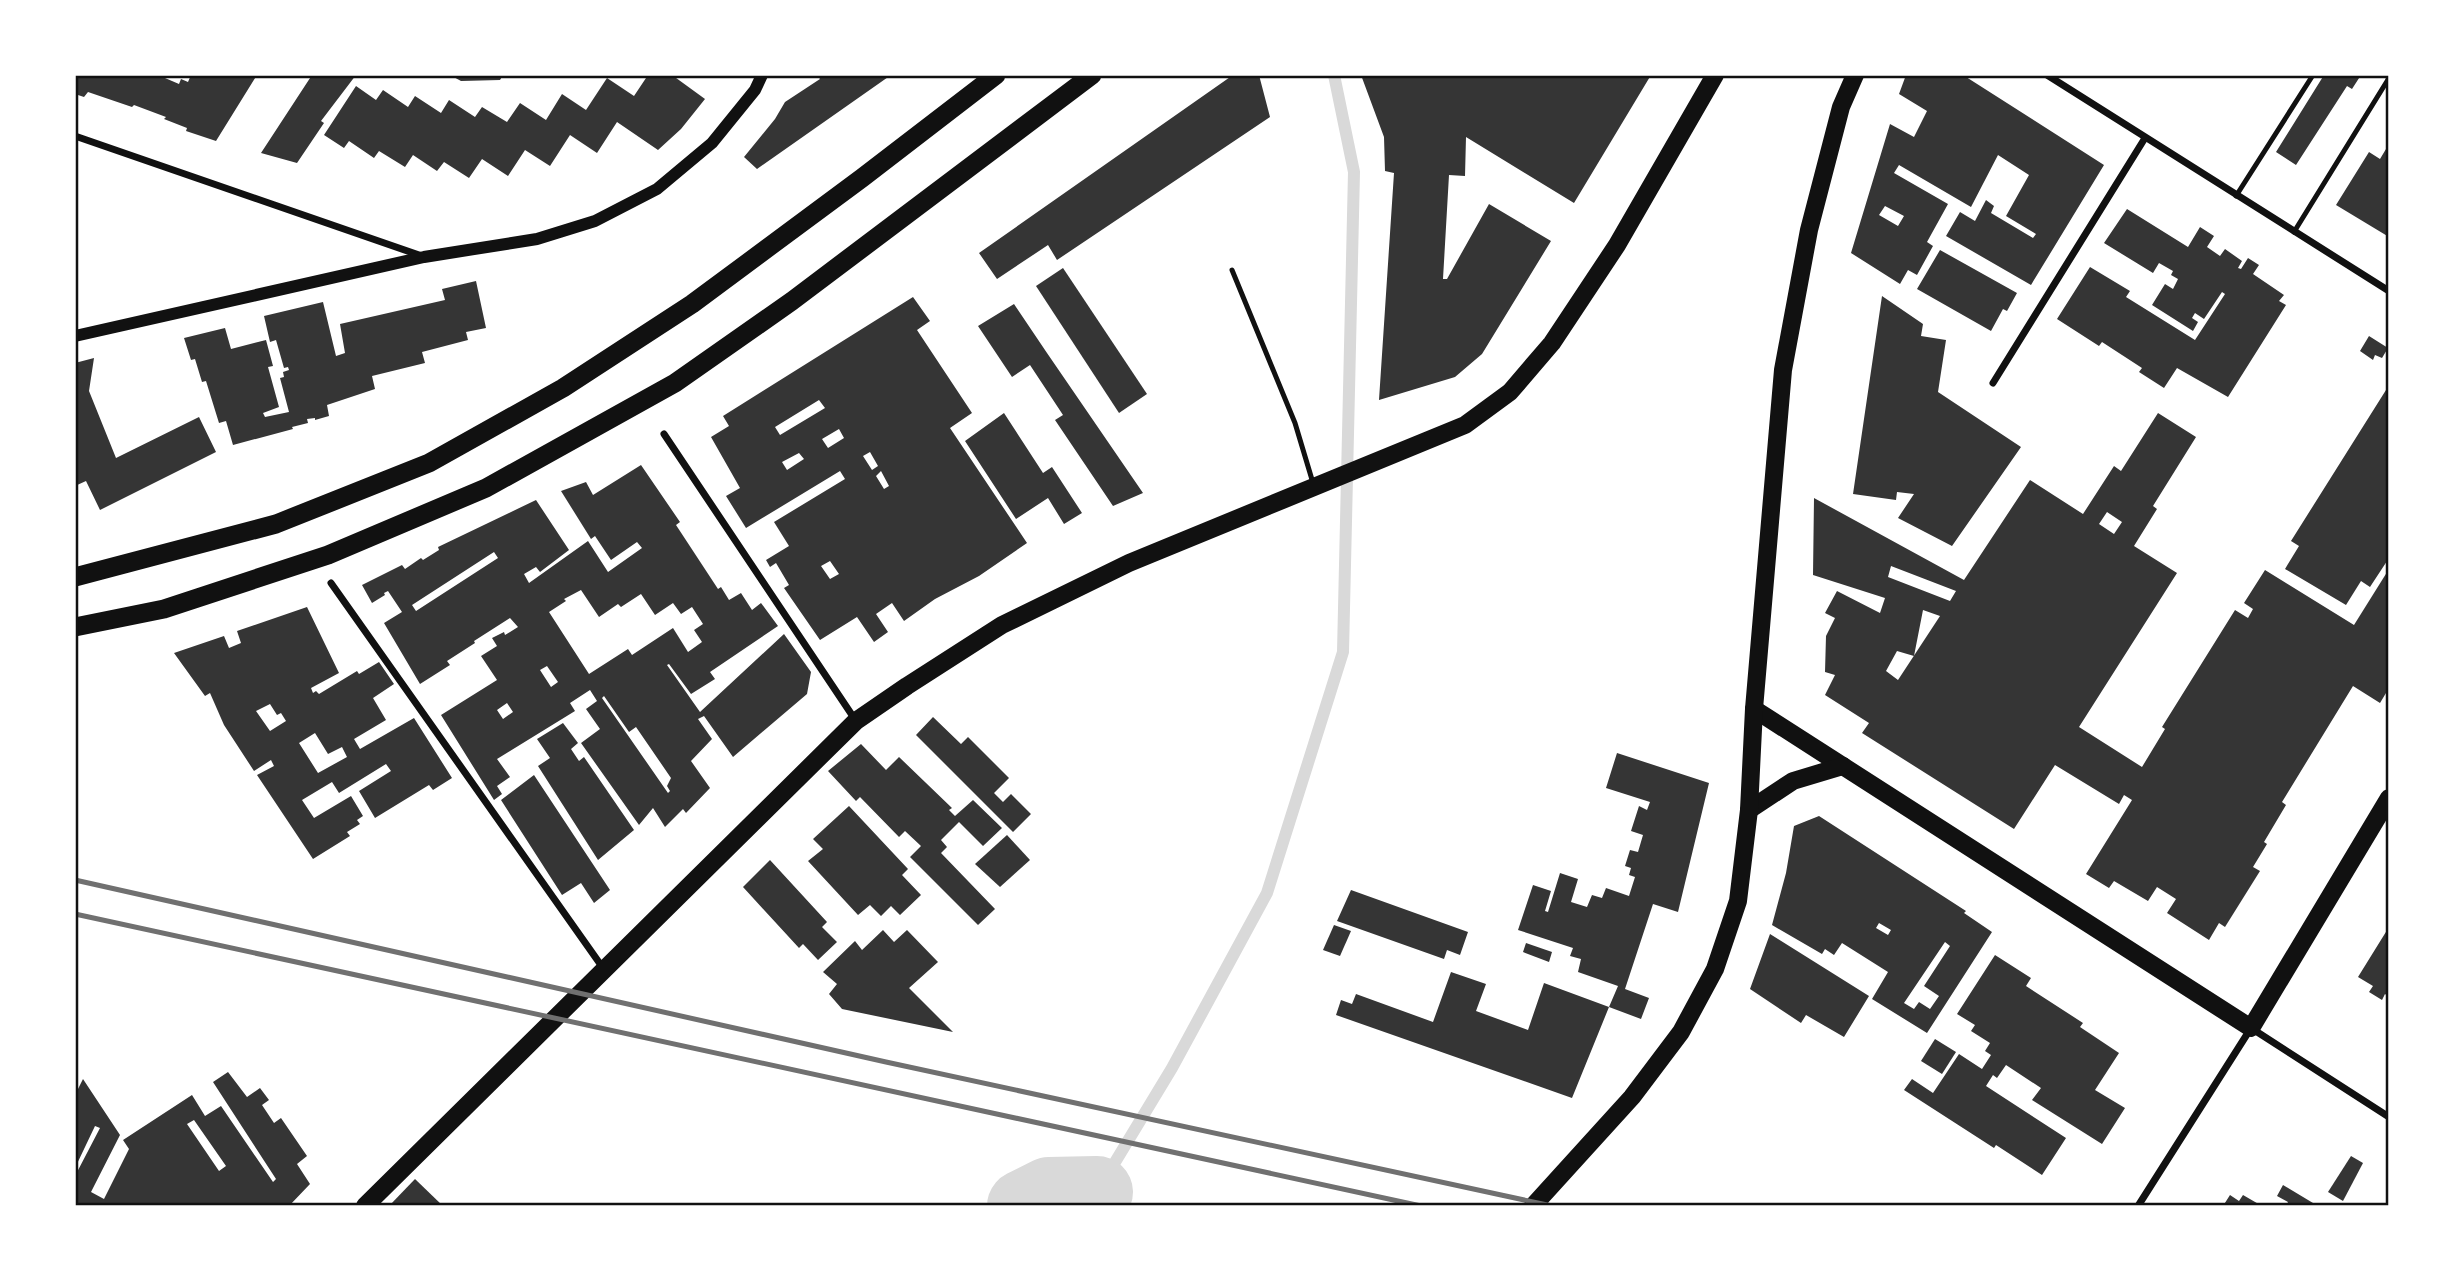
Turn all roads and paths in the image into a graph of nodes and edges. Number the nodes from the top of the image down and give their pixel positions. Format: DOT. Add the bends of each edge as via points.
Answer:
graph roads {
  1 [pos="762,75"];
  2 [pos="996,75"];
  3 [pos="1092,75"];
  4 [pos="1715,75"];
  5 [pos="1855,75"];
  6 [pos="2047,75"];
  7 [pos="2313,75"];
  8 [pos="2389,78"];
  9 [pos="75,136"];
  10 [pos="2145,138"];
  11 [pos="2236,196"];
  12 [pos="2294,232"];
  13 [pos="424,257"];
  14 [pos="1232,270"];
  15 [pos="2389,291"];
  16 [pos="75,336"];
  17 [pos="1993,383"];
  18 [pos="664,434"];
  19 [pos="1321,483"];
  20 [pos="75,577"];
  21 [pos="331,583"];
  22 [pos="75,626"];
  23 [pos="1754,709"];
  24 [pos="856,721"];
  25 [pos="1843,766"];
  26 [pos="2389,798"];
  27 [pos="1749,810"];
  28 [pos="603,969"];
  29 [pos="2251,1028"];
  30 [pos="2389,1117"];
  31 [pos="365,1206"];
  32 [pos="1533,1206"];
  33 [pos="2138,1206"];
  1 -- 13 [label="street" via="712,143 657,189 595,221 537,239"];
  2 -- 20 [label="highway" via="692,304 563,388 441,456 276,524"];
  3 -- 22 [label="highway" via="792,301 674,383 486,488 328,555 164,609"];
  4 -- 19 [label="main road" via="1617,245 1552,343 1510,392 1465,425"];
  5 -- 23 [label="main road" via="1841,107 1809,230 1783,370"];
  6 -- 10 [label="street"];
  7 -- 11 [label="lane"];
  8 -- 12 [label="lane"];
  9 -- 13 [label="street"];
  10 -- 11 [label="street"];
  10 -- 17 [label="street"];
  11 -- 12 [label="street"];
  12 -- 15 [label="street"];
  13 -- 16 [label="street"];
  14 -- 19 [label="lane"];
  18 -- 24 [label="street"];
  19 -- 24 [label="main road" via="1129,563 1002,625"];
  21 -- 28 [label="street"];
  23 -- 25 [label="main road"];
  23 -- 27 [label="main road"];
  24 -- 28 [label="main road"];
  25 -- 27 [label="main road" via="1793,781"];
  25 -- 29 [label="main road"];
  26 -- 29 [label="main road"];
  27 -- 32 [label="main road" via="1738,901 1715,969 1681,1032 1632,1097"];
  28 -- 31 [label="main road"];
  29 -- 30 [label="street"];
  29 -- 33 [label="street"];
}
